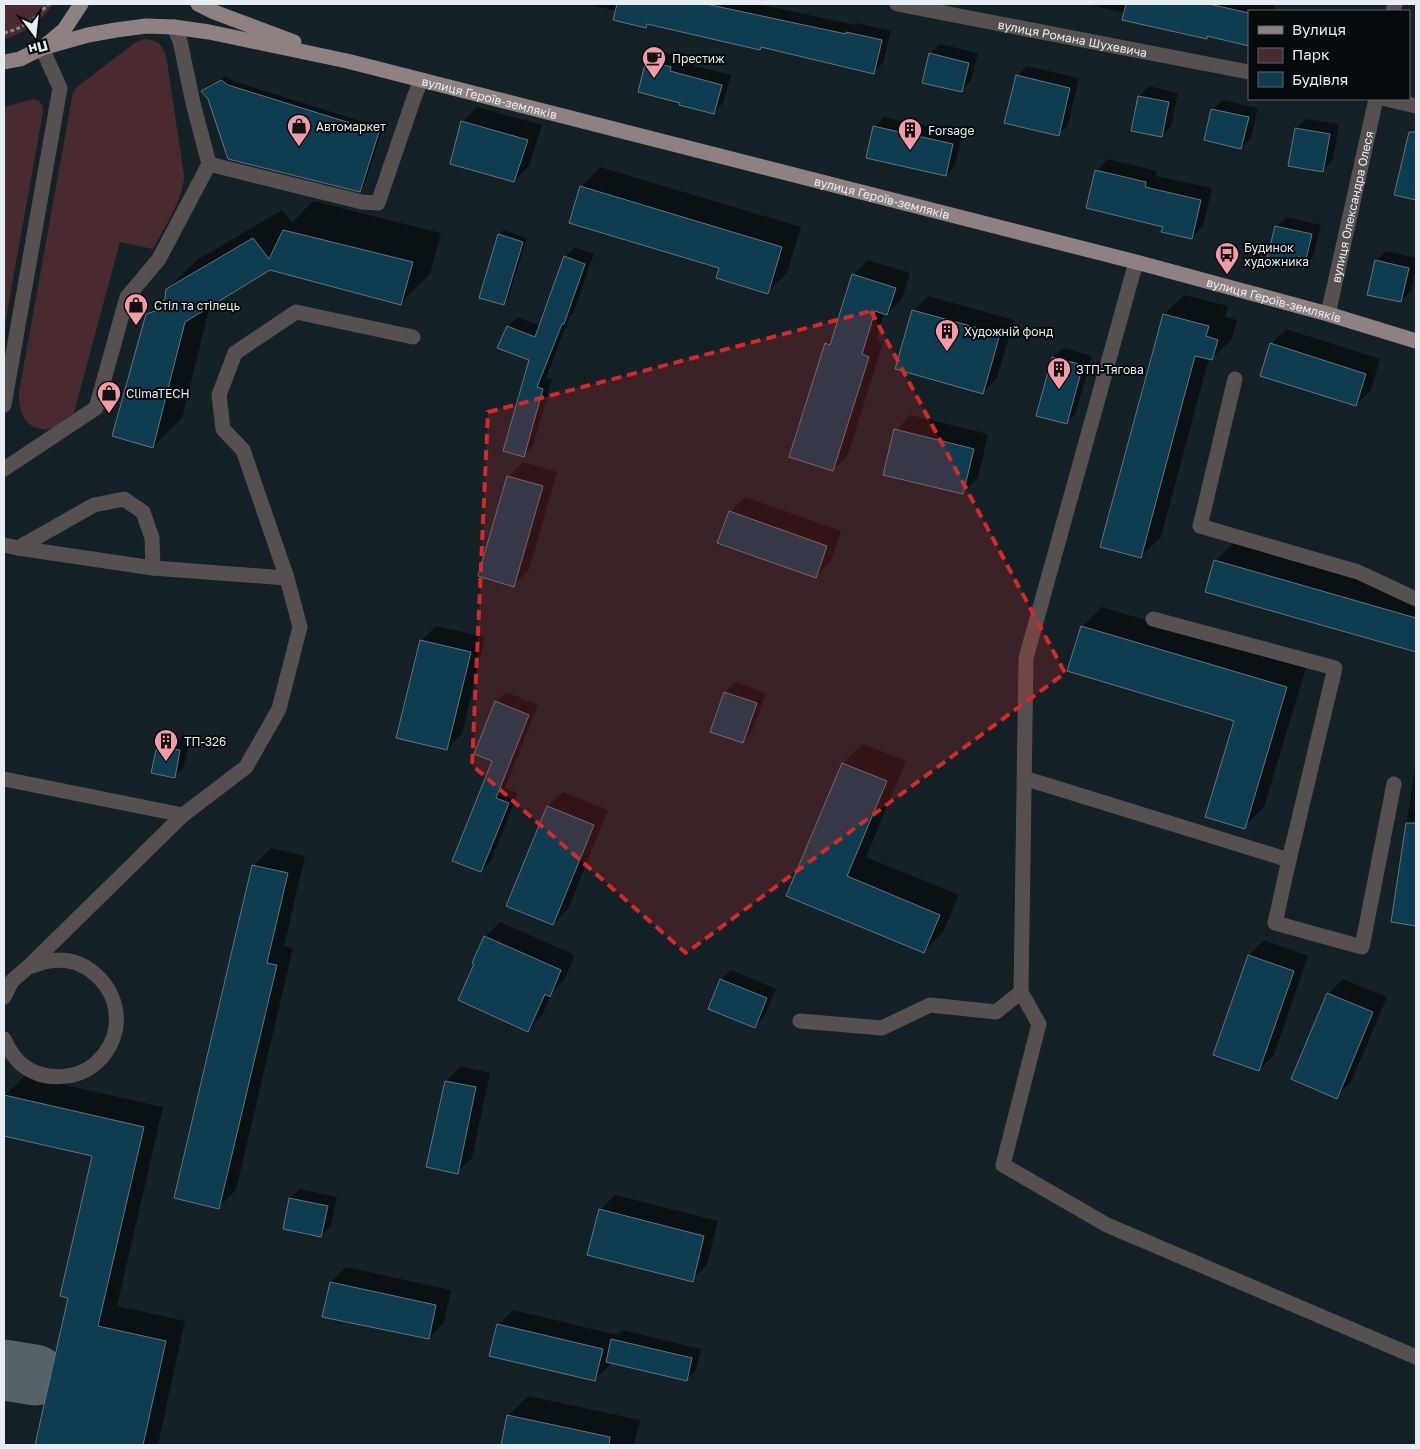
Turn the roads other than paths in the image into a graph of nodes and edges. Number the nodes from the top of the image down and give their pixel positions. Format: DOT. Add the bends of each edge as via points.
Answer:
graph roads {
  1 [pos="81,4"];
  2 [pos="198,4"];
  3 [pos="897,4"];
  4 [pos="949,9"];
  5 [pos="174,26"];
  6 [pos="42,48"];
  7 [pos="347,61"];
  8 [pos="4,62"];
  9 [pos="1248,72"];
  10 [pos="421,81"];
  11 [pos="1376,100"];
  12 [pos="1390,100"];
  13 [pos="1416,106"];
  14 [pos="209,164"];
  15 [pos="1136,262"];
  16 [pos="1328,314"];
  17 [pos="412,337"];
  18 [pos="1416,341"];
  19 [pos="1234,379"];
  20 [pos="4,406"];
  21 [pos="4,469"];
  22 [pos="11,547"];
  23 [pos="153,568"];
  24 [pos="288,578"];
  25 [pos="1416,599"];
  26 [pos="1153,619"];
  27 [pos="1024,778"];
  28 [pos="4,779"];
  29 [pos="1394,784"];
  30 [pos="183,815"];
  31 [pos="1289,860"];
  32 [pos="27,968"];
  33 [pos="1021,992"];
  34 [pos="4,997"];
  35 [pos="800,1021"];
  36 [pos="4,1039"];
  37 [pos="1416,1357"];
  1 -- 6 [label="main road" via="64,30"];
  2 -- 7 [label="main road"];
  3 -- 4 [label="street, вулиця Романа Шухевича"];
  4 -- 9 [label="street, вулиця Романа Шухевича"];
  5 -- 6 [label="main road" via="116,30"];
  5 -- 7 [label="main road"];
  5 -- 14 [label="street"];
  6 -- 8 [label="main road" via="20,59"];
  6 -- 20 [label="street" via="60,88"];
  7 -- 10 [label="main road, вулиця Героїв-земляків"];
  10 -- 14 [label="street" via="378,203 362,202"];
  10 -- 15 [label="main road, вулиця Героїв-земляків"];
  11 -- 16 [label="street, вулиця Олександра Олеся"];
  12 -- 13 [label="street"];
  14 -- 21 [label="street" via="159,258 128,297 96,408"];
  15 -- 16 [label="main road, вулиця Героїв-земляків"];
  15 -- 27 [label="street" via="1026,658"];
  16 -- 18 [label="main road, вулиця Героїв-земляків"];
  17 -- 24 [label="street" via="296,312 234,353 219,395 223,430 242,450"];
  19 -- 25 [label="street" via="1200,526 1358,572"];
  22 -- 23 [label="street"];
  22 -- 23 [label="street" via="94,505 124,499 143,512 152,538"];
  23 -- 24 [label="street"];
  24 -- 30 [label="street" via="300,627 278,710 246,767"];
  26 -- 31 [label="street" via="1335,668"];
  27 -- 31 [label="street"];
  27 -- 33 [label="street"];
  28 -- 30 [label="street"];
  29 -- 31 [label="street" via="1362,947 1275,923"];
  30 -- 32 [label="street"];
  32 -- 34 [label="street" via="12,981"];
  32 -- 36 [label="street" via="45,961 65,960 84,965 100,977 111,993 116,1012 115,1031 108,1049 96,1063 79,1073 60,1077 25,1067 11,1054"];
  33 -- 35 [label="street" via="996,1012 930,1005 882,1028"];
  33 -- 37 [label="street" via="1039,1024 1003,1165 1107,1225"];
}
